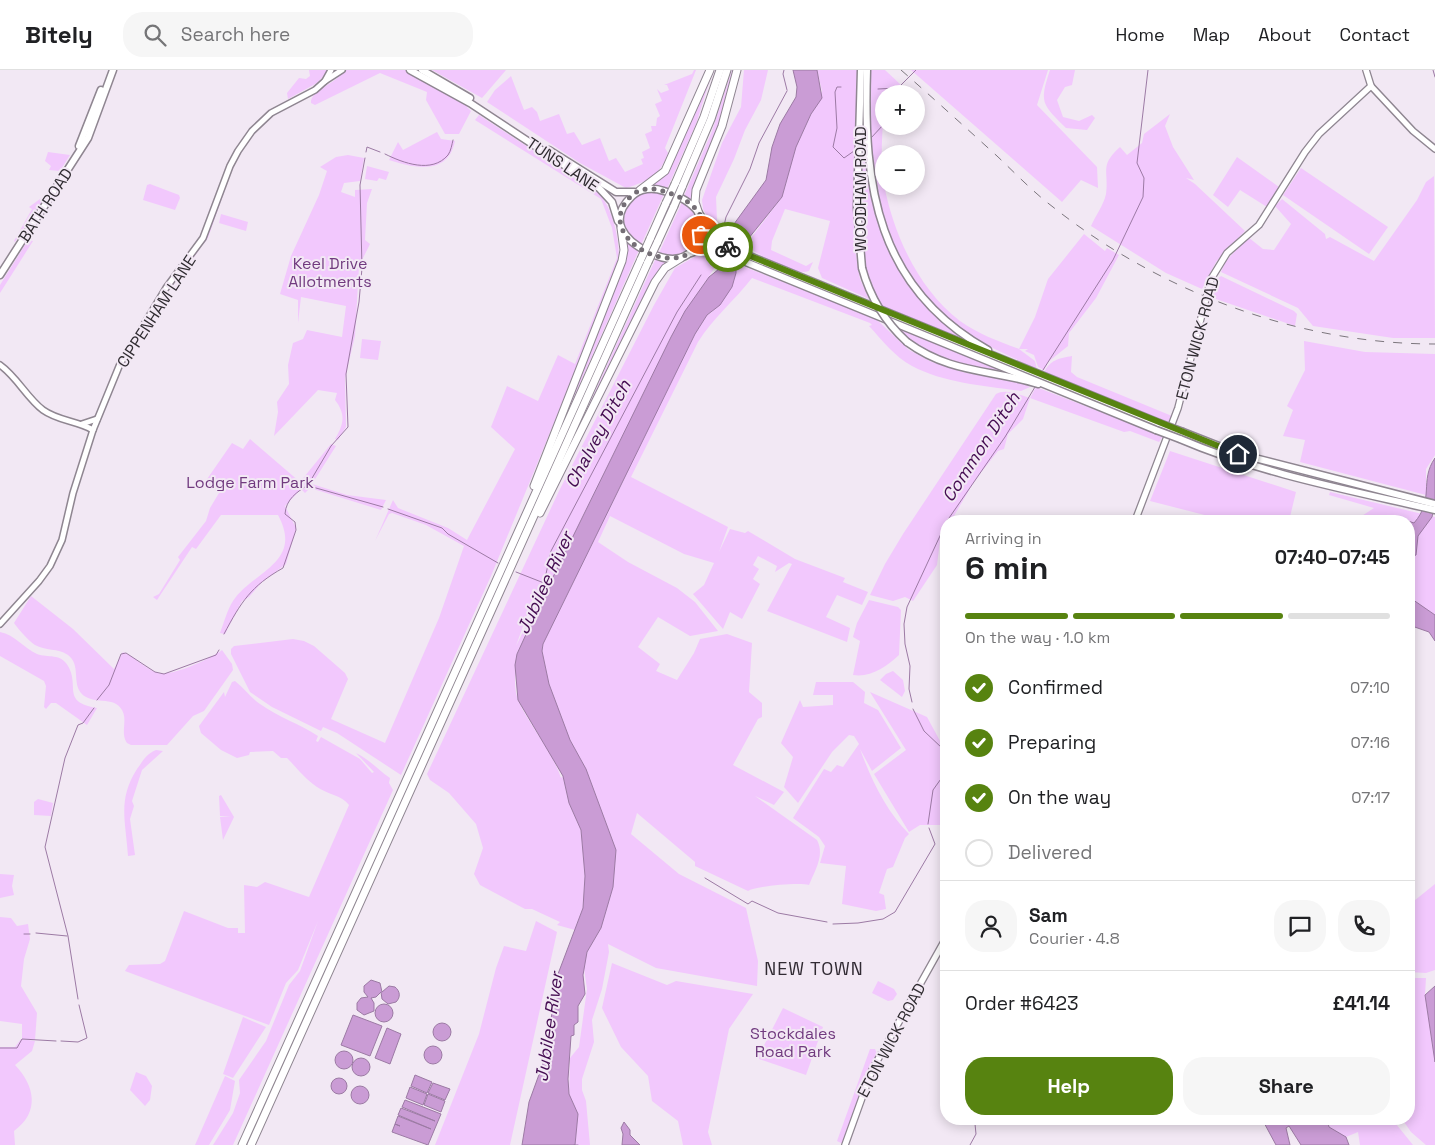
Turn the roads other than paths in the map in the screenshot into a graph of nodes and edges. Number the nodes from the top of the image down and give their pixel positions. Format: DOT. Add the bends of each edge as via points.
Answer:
graph roads {
  1 [pos="109,70"];
  2 [pos="113,70"];
  3 [pos="331,70"];
  4 [pos="342,70"];
  5 [pos="410,70"];
  6 [pos="422,70"];
  7 [pos="710,70"];
  8 [pos="720,70"];
  9 [pos="727,70"];
  10 [pos="737,70"];
  11 [pos="861,70"];
  12 [pos="867,70"];
  13 [pos="1366,70"];
  14 [pos="325,81"];
  15 [pos="1370,86"];
  16 [pos="471,101"];
  17 [pos="490,113"];
  18 [pos="1435,149"];
  19 [pos="73,161"];
  20 [pos="678,186"];
  21 [pos="638,191"];
  22 [pos="670,205"];
  23 [pos="700,215"];
  24 [pos="620,228"];
  25 [pos="684,257"];
  26 [pos="750,260"];
  27 [pos="645,261"];
  28 [pos="0,275"];
  29 [pos="1013,364"];
  30 [pos="0,365"];
  31 [pos="1027,376"];
  32 [pos="1048,383"];
  33 [pos="98,419"];
  34 [pos="82,424"];
  35 [pos="1158,426"];
  36 [pos="93,430"];
  37 [pos="1407,501"];
  38 [pos="1435,504"];
  39 [pos="1435,510"];
  40 [pos="1137,515"];
  41 [pos="519,529"];
  42 [pos="523,541"];
  43 [pos="0,624"];
  44 [pos="940,949"];
  45 [pos="242,1145"];
  46 [pos="251,1145"];
  47 [pos="844,1145"];
  1 -- 19 [label="main road, BATH ROAD"];
  2 -- 19 [label="main road, BATH ROAD" via="88,138"];
  3 -- 14 [label="street, CIPPENHAM LANE"];
  4 -- 14 [label="street, CIPPENHAM LANE"];
  5 -- 16 [label="main road"];
  6 -- 16 [label="main road"];
  7 -- 21 [label="highway" via="665,171"];
  8 -- 20 [label="highway"];
  9 -- 20 [label="highway" via="711,119"];
  10 -- 23 [label="highway" via="722,126 696,190 695,202"];
  11 -- 31 [label="main road, WOODHAM ROAD, bridge" via="857,208 862,268 868,288 884,318 907,342 938,360 954,366"];
  12 -- 29 [label="main road, WOODHAM ROAD" via="868,168 876,209 891,247 903,270 936,310 964,335"];
  13 -- 15 [label="main road"];
  14 -- 33 [label="street, CIPPENHAM LANE" via="316,90 271,113 252,131 238,151 203,238 166,288 130,346"];
  15 -- 18 [label="street"];
  15 -- 40 [label="main road, ETON WICK ROAD" via="1319,134 1259,225 1219,263 1211,279 1178,408"];
  16 -- 17 [label="main road"];
  17 -- 21 [label="main road, TUNS LANE" via="612,190 620,193"];
  17 -- 24 [label="main road, TUNS LANE" via="599,188 612,202"];
  19 -- 28 [label="main road, BATH ROAD"];
  20 -- 22 [label="highway, bridge"];
  21 -- 23 [label="main road" via="664,191 688,202"];
  21 -- 24 [label="main road" via="623,207"];
  22 -- 27 [label="highway, bridge" via="657,243"];
  22 -- 27 [label="highway, bridge" via="650,239"];
  23 -- 25 [label="main road" via="700,238"];
  23 -- 26 [label="main road" via="710,234"];
  24 -- 25 [label="main road" via="630,242 657,256 669,259"];
  24 -- 41 [label="highway" via="624,250 622,261"];
  25 -- 26 [label="main road" via="706,248"];
  25 -- 42 [label="highway" via="665,268 655,282"];
  26 -- 29 [label="main road"];
  26 -- 31 [label="main road"];
  27 -- 41 [label="highway"];
  27 -- 42 [label="highway"];
  29 -- 31 [label="main road"];
  30 -- 34 [label="street" via="41,409 50,415"];
  31 -- 32 [label="main road, WOODHAM ROAD"];
  31 -- 32 [label="main road"];
  32 -- 35 [label="main road"];
  32 -- 35 [label="main road" via="1087,401"];
  33 -- 34 [label="street"];
  33 -- 36 [label="street, CIPPENHAM LANE"];
  34 -- 36 [label="street"];
  35 -- 37 [label="main road, bridge" via="1222,456 1275,473"];
  36 -- 43 [label="street, CIPPENHAM LANE" via="62,540 50,566"];
  37 -- 38 [label="main road"];
  37 -- 39 [label="main road"];
  41 -- 45 [label="highway"];
  42 -- 46 [label="highway"];
  44 -- 47 [label="main road, ETON WICK ROAD" via="872,1070"];
}
